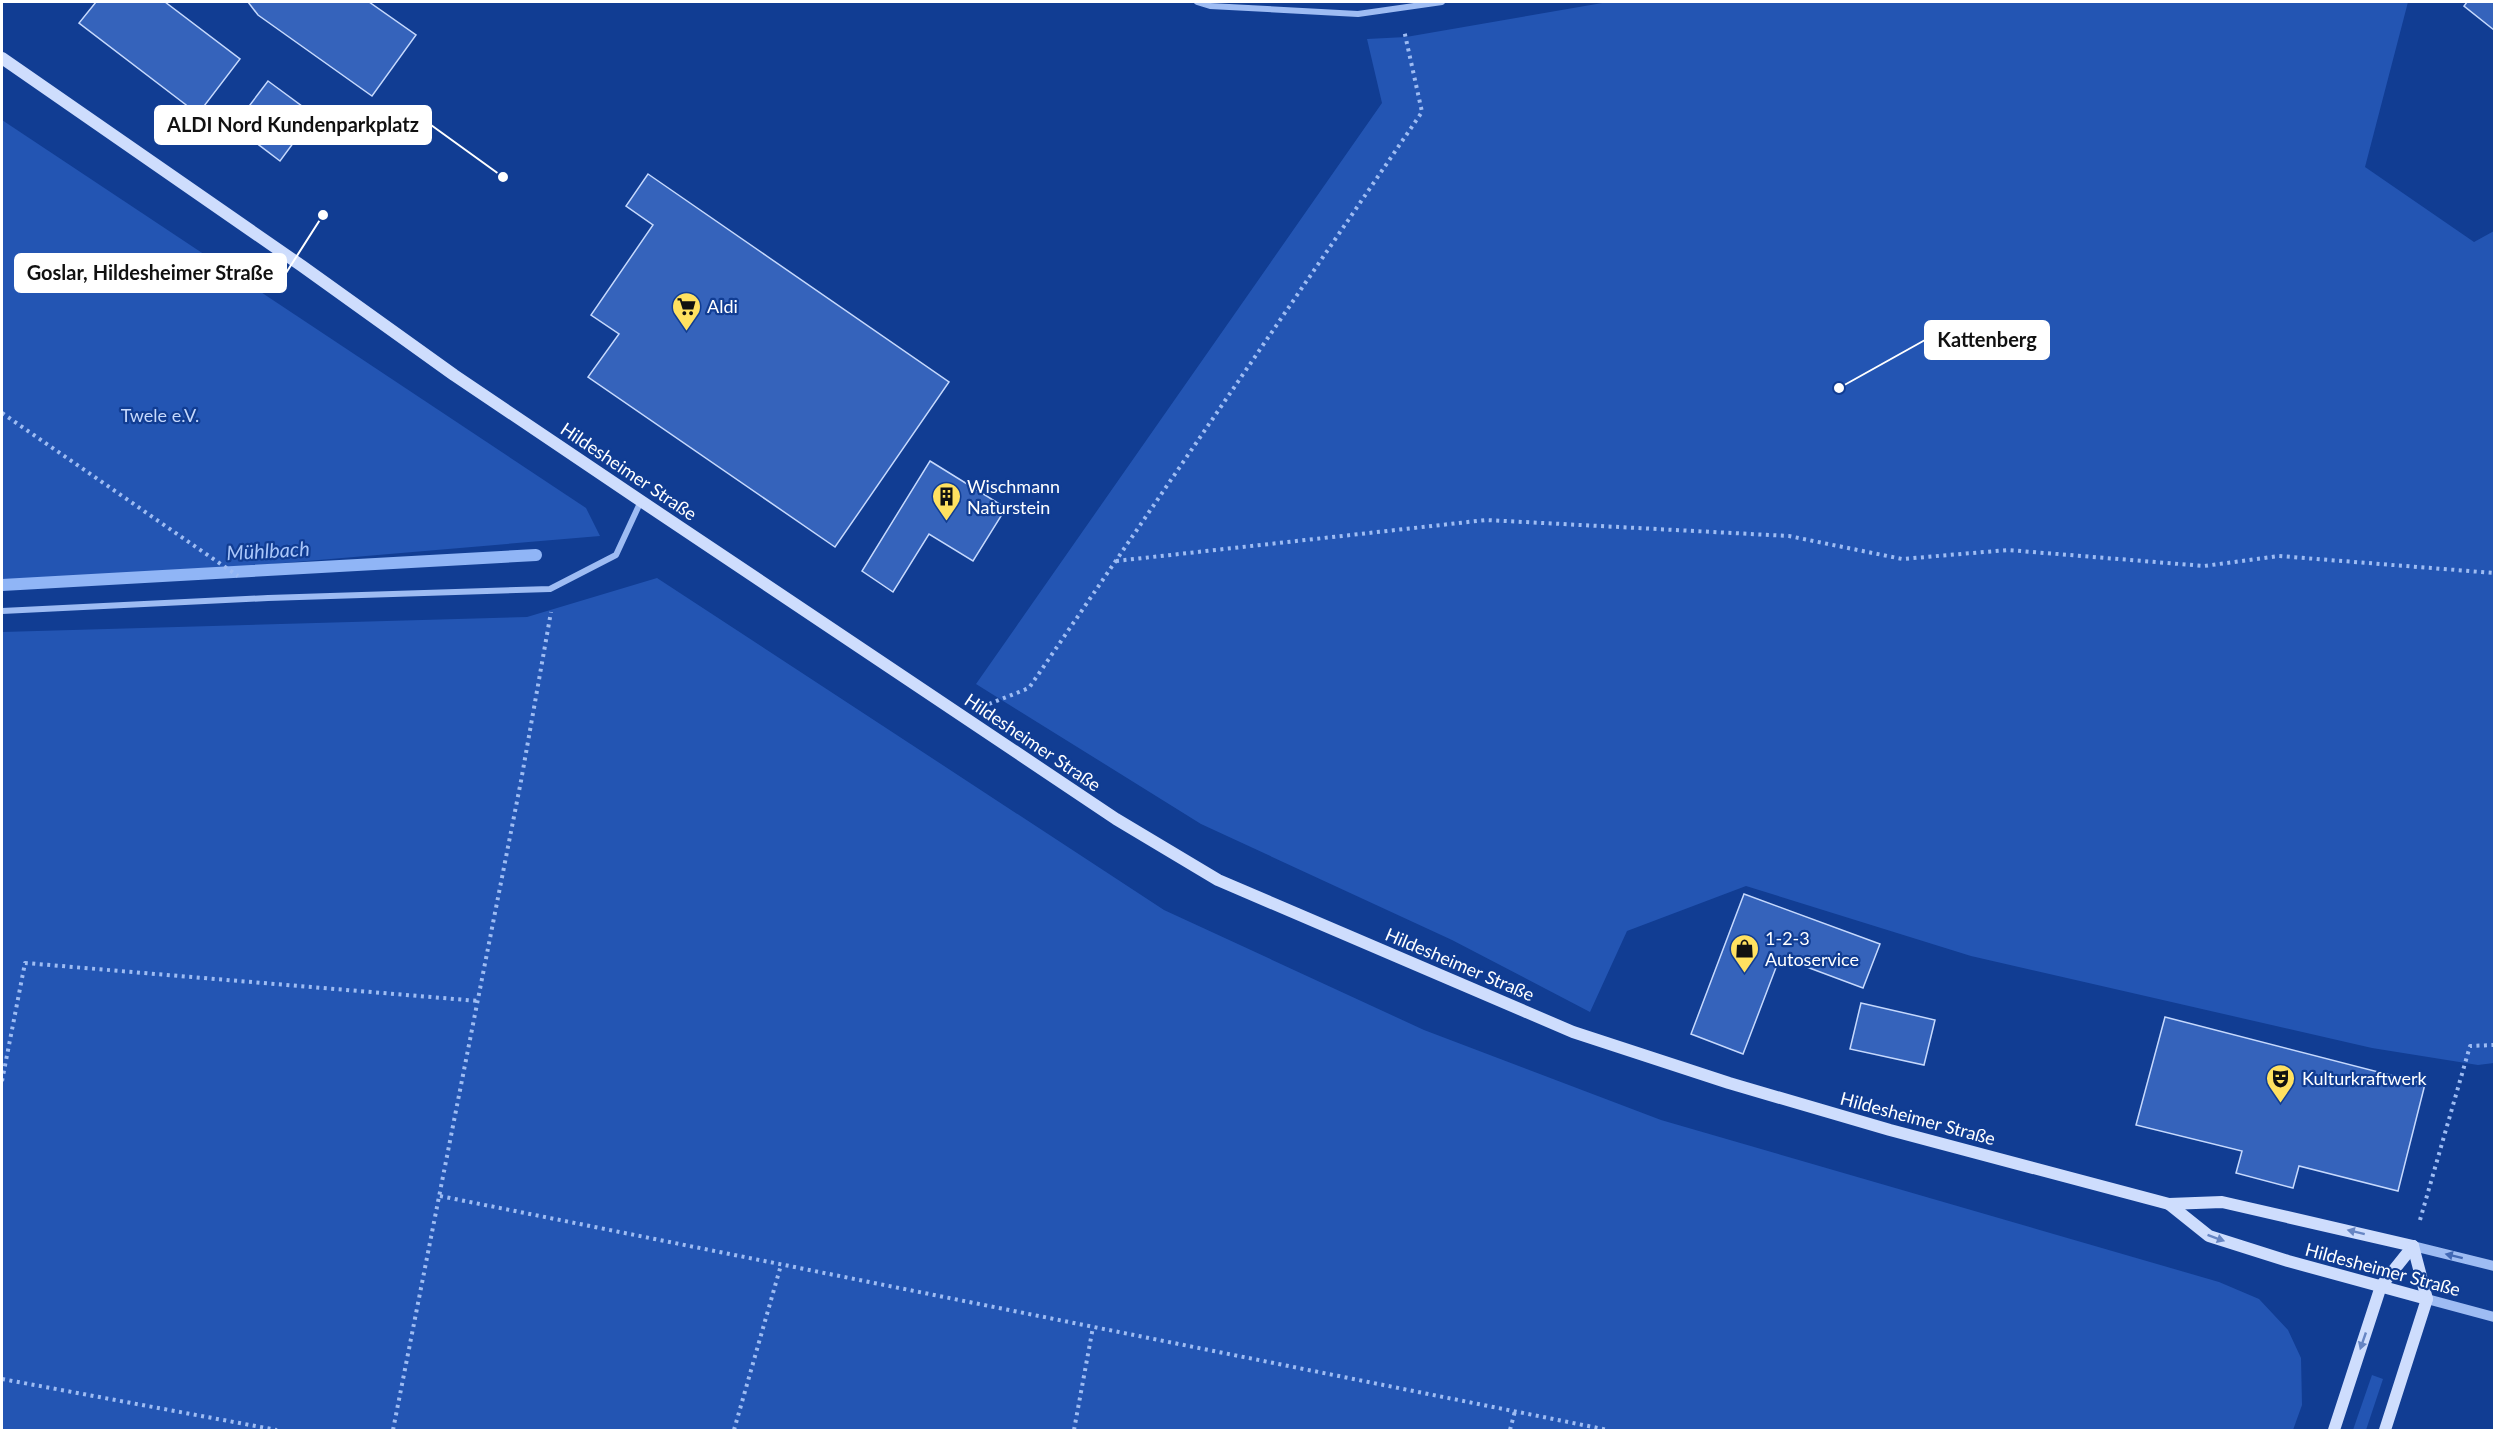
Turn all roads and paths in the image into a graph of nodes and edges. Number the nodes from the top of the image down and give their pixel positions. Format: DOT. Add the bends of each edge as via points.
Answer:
graph roads {
  1 [pos="1197,2"];
  2 [pos="1442,2"];
  3 [pos="1400,9"];
  4 [pos="2,58"];
  5 [pos="2,412"];
  6 [pos="641,501"];
  7 [pos="1116,561"];
  8 [pos="2494,573"];
  9 [pos="246,582"];
  10 [pos="550,589"];
  11 [pos="2,611"];
  12 [pos="961,715"];
  13 [pos="478,1001"];
  14 [pos="2494,1045"];
  15 [pos="2,1081"];
  16 [pos="440,1196"];
  17 [pos="2169,1204"];
  18 [pos="2413,1246"];
  19 [pos="781,1265"];
  20 [pos="2494,1266"];
  21 [pos="2382,1286"];
  22 [pos="2427,1299"];
  23 [pos="2494,1317"];
  24 [pos="1093,1327"];
  25 [pos="2,1379"];
  26 [pos="1515,1410"];
  27 [pos="277,1431"];
  28 [pos="393,1431"];
  29 [pos="734,1431"];
  30 [pos="1074,1431"];
  31 [pos="1510,1431"];
  32 [pos="1608,1431"];
  33 [pos="2334,1431"];
  34 [pos="2385,1431"];
  1 -- 3 [label="street" via="1210,6 1358,14"];
  2 -- 3 [label="street"];
  3 -- 7 [label="path" via="1422,112"];
  4 -- 6 [label="main road, Hildesheimer Straße"];
  5 -- 9 [label="path"];
  6 -- 10 [label="street" via="615,555"];
  6 -- 12 [label="main road, Hildesheimer Straße"];
  7 -- 8 [label="path" via="1486,520 1789,536 1902,559 2008,550 2204,566 2279,556"];
  7 -- 12 [label="path" via="1029,688"];
  10 -- 11 [label="street"];
  10 -- 13 [label="path" via="552,606"];
  12 -- 17 [label="main road, Hildesheimer Straße" via="1116,819 1218,880 1572,1032 1729,1083"];
  13 -- 15 [label="path" via="25,963"];
  13 -- 16 [label="path"];
  14 -- 18 [label="path" via="2470,1046"];
  16 -- 19 [label="path"];
  16 -- 28 [label="path"];
  18 -- 17 [label="main road, Hildesheimer Straße, one-way" via="2223,1202"];
  17 -- 21 [label="main road, Hildesheimer Straße, one-way" via="2209,1236"];
  20 -- 18 [label="street, Hildesheimer Straße, one-way"];
  18 -- 21 [label="main road"];
  18 -- 22 [label="main road"];
  19 -- 24 [label="path"];
  19 -- 29 [label="path"];
  21 -- 22 [label="main road, Hildesheimer Straße"];
  21 -- 33 [label="main road, one-way"];
  22 -- 23 [label="street, Hildesheimer Straße"];
  22 -- 34 [label="main road"];
  24 -- 26 [label="path"];
  24 -- 30 [label="path"];
  25 -- 27 [label="path"];
  26 -- 31 [label="path"];
  26 -- 32 [label="path"];
}
